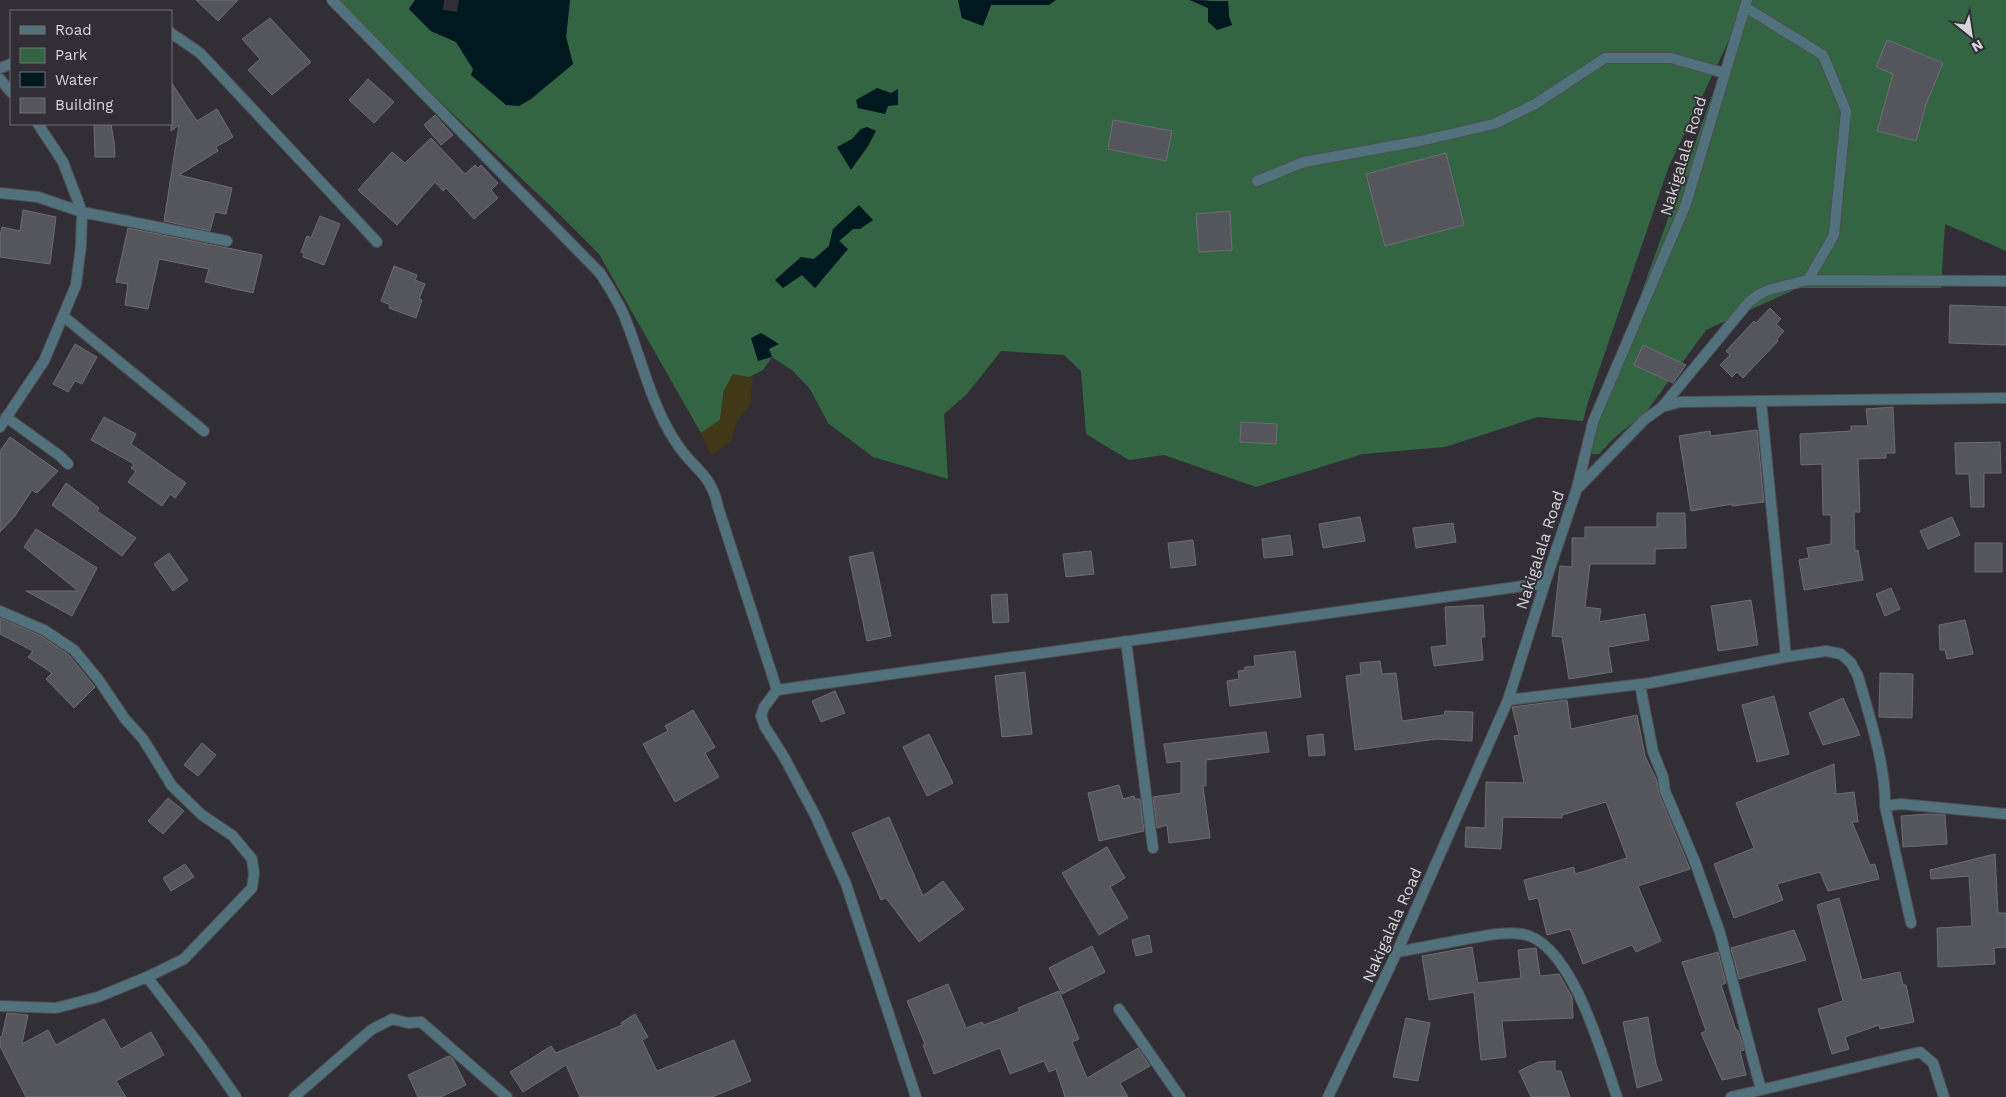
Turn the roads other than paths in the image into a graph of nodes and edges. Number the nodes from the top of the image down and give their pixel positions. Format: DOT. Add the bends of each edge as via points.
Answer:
graph roads {
  1 [pos="332,0"];
  2 [pos="1746,4"];
  3 [pos="172,34"];
  4 [pos="1724,73"];
  5 [pos="0,79"];
  6 [pos="10,91"];
  7 [pos="39,125"];
  8 [pos="1257,181"];
  9 [pos="0,193"];
  10 [pos="82,212"];
  11 [pos="227,242"];
  12 [pos="377,242"];
  13 [pos="1808,280"];
  14 [pos="2006,281"];
  15 [pos="63,316"];
  16 [pos="2006,398"];
  17 [pos="1761,401"];
  18 [pos="1662,408"];
  19 [pos="6,417"];
  20 [pos="0,427"];
  21 [pos="204,431"];
  22 [pos="68,464"];
  23 [pos="1577,488"];
  24 [pos="1545,583"];
  25 [pos="0,611"];
  26 [pos="1126,642"];
  27 [pos="1786,657"];
  28 [pos="1640,685"];
  29 [pos="777,690"];
  30 [pos="1508,700"];
  31 [pos="1885,806"];
  32 [pos="2006,814"];
  33 [pos="1153,848"];
  34 [pos="1911,923"];
  35 [pos="1397,952"];
  36 [pos="146,977"];
  37 [pos="0,1006"];
  38 [pos="1119,1009"];
  39 [pos="1761,1090"];
  40 [pos="236,1097"];
  41 [pos="294,1097"];
  42 [pos="507,1097"];
  43 [pos="916,1097"];
  44 [pos="1180,1097"];
  45 [pos="1328,1097"];
  46 [pos="1617,1097"];
  47 [pos="1732,1097"];
  48 [pos="1944,1097"];
  1 -- 29 [label="street" via="600,272 627,322 645,378 666,425 714,490"];
  2 -- 4 [label="street, Nakigalala Road"];
  2 -- 13 [label="street" via="1823,55 1846,111 1834,235"];
  3 -- 12 [label="street" via="200,53"];
  4 -- 8 [label="street" via="1671,58 1605,58 1535,104 1494,124 1304,162"];
  4 -- 23 [label="street, Nakigalala Road" via="1686,204 1593,422"];
  5 -- 6 [label="street"];
  7 -- 10 [label="street" via="63,162"];
  9 -- 10 [label="street" via="38,197"];
  10 -- 11 [label="street"];
  10 -- 15 [label="street" via="76,285"];
  13 -- 14 [label="street"];
  13 -- 18 [label="street" via="1768,290 1748,303"];
  15 -- 19 [label="street" via="44,361"];
  15 -- 21 [label="street"];
  16 -- 17 [label="street"];
  17 -- 18 [label="street" via="1680,402"];
  17 -- 27 [label="street"];
  18 -- 23 [label="street" via="1644,420"];
  19 -- 20 [label="street"];
  19 -- 22 [label="street"];
  23 -- 24 [label="street, Nakigalala Road"];
  24 -- 26 [label="street"];
  24 -- 30 [label="street, Nakigalala Road"];
  25 -- 36 [label="street" via="44,630 74,650 143,739 172,786 202,815 233,836 252,859 252,888 184,959"];
  26 -- 29 [label="street"];
  26 -- 33 [label="street"];
  27 -- 28 [label="street"];
  27 -- 31 [label="street" via="1826,651 1841,654 1851,663 1858,676 1871,724"];
  28 -- 30 [label="street"];
  28 -- 39 [label="street" via="1653,752 1665,792 1720,932"];
  29 -- 43 [label="street" via="760,716 816,817 846,884"];
  30 -- 35 [label="street, Nakigalala Road"];
  31 -- 32 [label="street" via="1901,804"];
  31 -- 34 [label="street"];
  35 -- 45 [label="street, Nakigalala Road"];
  35 -- 46 [label="street" via="1494,934 1522,934 1538,939 1567,972 1595,1035"];
  36 -- 37 [label="street" via="98,997 56,1008"];
  36 -- 40 [label="street"];
  38 -- 44 [label="street"];
  39 -- 47 [label="street"];
  39 -- 48 [label="street" via="1920,1052 1933,1063"];
  41 -- 42 [label="street" via="371,1030 392,1019 421,1022"];
}
